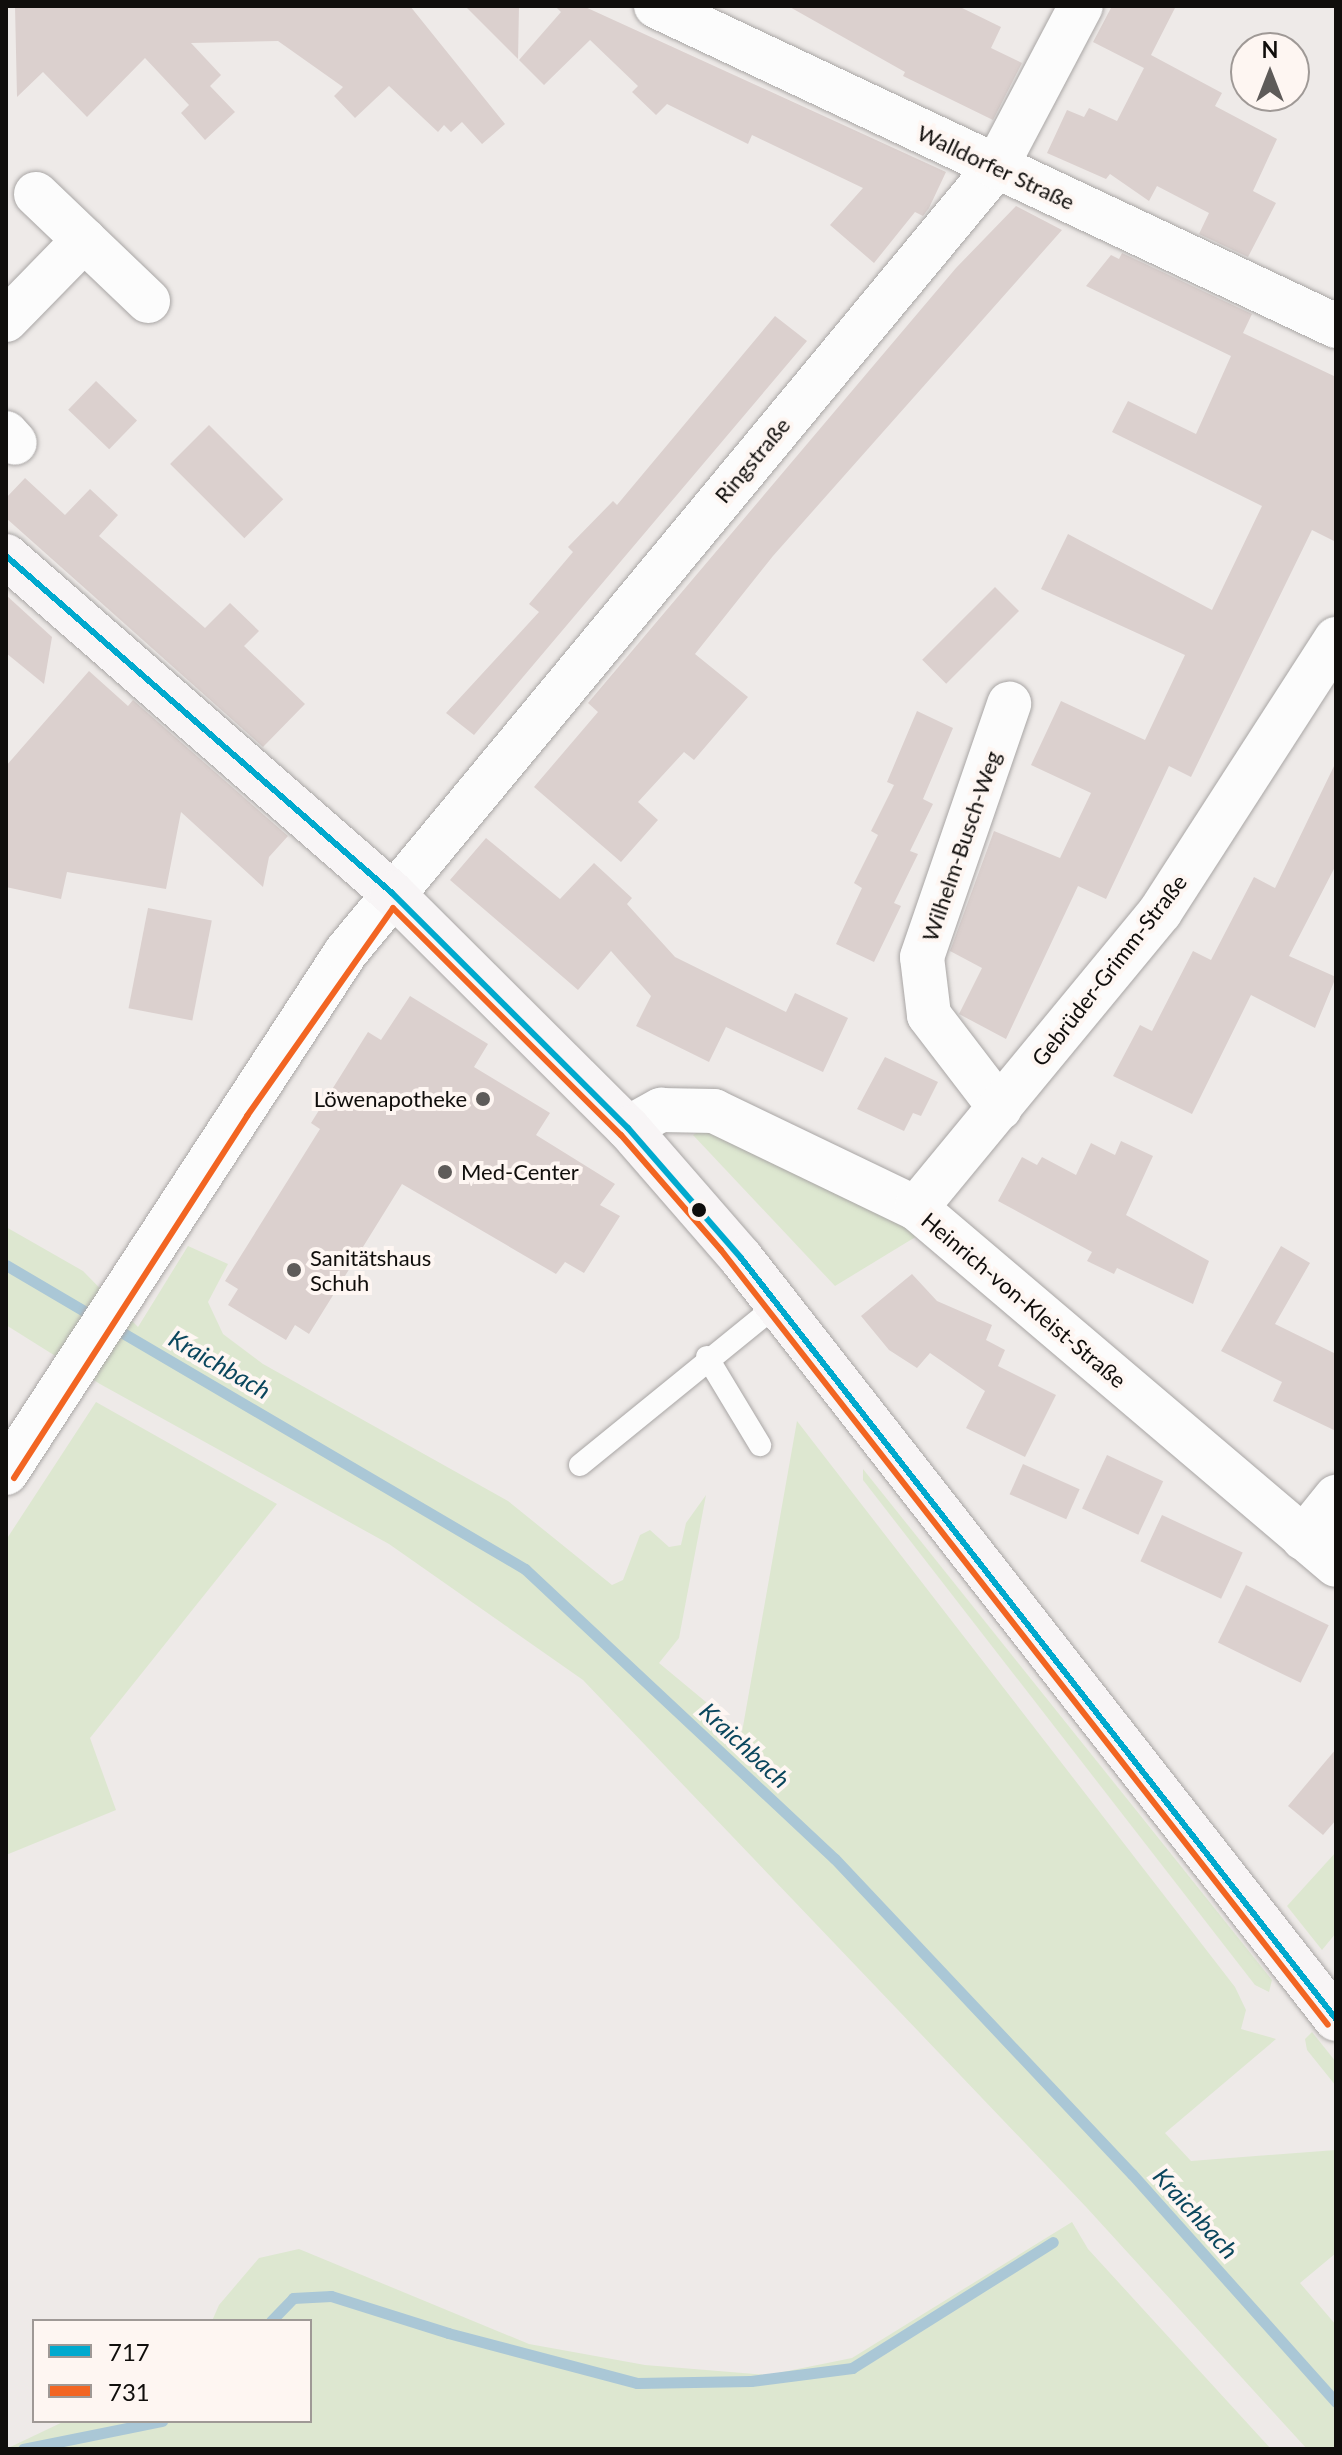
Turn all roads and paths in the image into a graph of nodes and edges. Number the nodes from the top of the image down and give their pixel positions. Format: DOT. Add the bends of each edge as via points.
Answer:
graph roads {
  1 [pos="656,6"];
  2 [pos="1081,6"];
  3 [pos="996,167"];
  4 [pos="36,194"];
  5 [pos="84,240"];
  6 [pos="148,301"];
  7 [pos="6,320"];
  8 [pos="1336,326"];
  9 [pos="6,556"];
  10 [pos="1336,639"];
  11 [pos="1009,704"];
  12 [pos="392,893"];
  13 [pos="1000,1108"];
  14 [pos="628,1128"];
  15 [pos="916,1208"];
  16 [pos="777,1305"];
  17 [pos="707,1357"];
  18 [pos="760,1445"];
  19 [pos="580,1465"];
  20 [pos="6,1473"];
  21 [pos="1336,1497"];
  22 [pos="1303,1538"];
  23 [pos="1336,1565"];
  24 [pos="1336,2019"];
  1 -- 3 [label="street, Walldorfer Straße"];
  2 -- 3 [label="street, Ringstraße"];
  3 -- 8 [label="street, Walldorfer Straße"];
  3 -- 12 [label="street, Ringstraße"];
  4 -- 5 [label="street"];
  5 -- 6 [label="street"];
  5 -- 7 [label="street"];
  9 -- 12 [label="main road"];
  10 -- 13 [label="street, Gebrüder-Grimm-Straße" via="1160,912"];
  11 -- 13 [label="street, Wilhelm-Busch-Weg" via="922,957 929,1015"];
  12 -- 14 [label="main road"];
  12 -- 20 [label="street, Ringstraße" via="337,965"];
  13 -- 15 [label="street, Gebrüder-Grimm-Straße"];
  14 -- 15 [label="street, Heinrich-von-Kleist-Straße" via="661,1110 714,1111"];
  14 -- 16 [label="main road"];
  15 -- 22 [label="street, Heinrich-von-Kleist-Straße"];
  16 -- 17 [label="lane"];
  16 -- 24 [label="main road"];
  17 -- 18 [label="lane"];
  17 -- 19 [label="lane"];
  21 -- 22 [label="street"];
  22 -- 23 [label="street, Heinrich-von-Kleist-Straße"];
}
